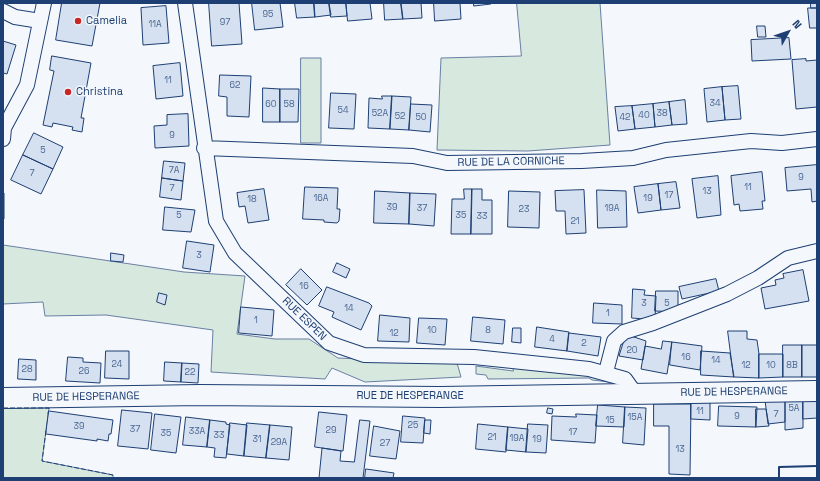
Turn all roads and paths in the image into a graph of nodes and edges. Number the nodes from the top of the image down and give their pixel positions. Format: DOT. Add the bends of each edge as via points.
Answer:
graph roads {
  1 [pos="44,3"];
  2 [pos="185,3"];
  3 [pos="3,11"];
  4 [pos="40,21"];
  5 [pos="3,139"];
  6 [pos="817,139"];
  7 [pos="204,148"];
  8 [pos="817,251"];
  9 [pos="606,372"];
  10 [pos="817,391"];
  11 [pos="636,393"];
  12 [pos="3,398"];
  1 -- 4 [label="street"];
  2 -- 7 [label="street, RUE ESPEN"];
  3 -- 4 [label="street" via="15,17"];
  4 -- 5 [label="street" via="27,85 4,128"];
  6 -- 7 [label="street, RUE DE LA CORNICHE" via="782,143 752,140 666,150 633,158 463,163 447,163 413,156"];
  7 -- 9 [label="street, RUE ESPEN" via="216,221 235,253 328,343 364,355 474,357"];
  8 -- 9 [label="street" via="788,258 727,294 624,332 614,341"];
  9 -- 11 [label="street, RUE ESPEN" via="625,379"];
  10 -- 11 [label="main road, RUE DE HESPERANGE"];
  11 -- 12 [label="main road, RUE DE HESPERANGE" via="440,397 200,395"];
}
